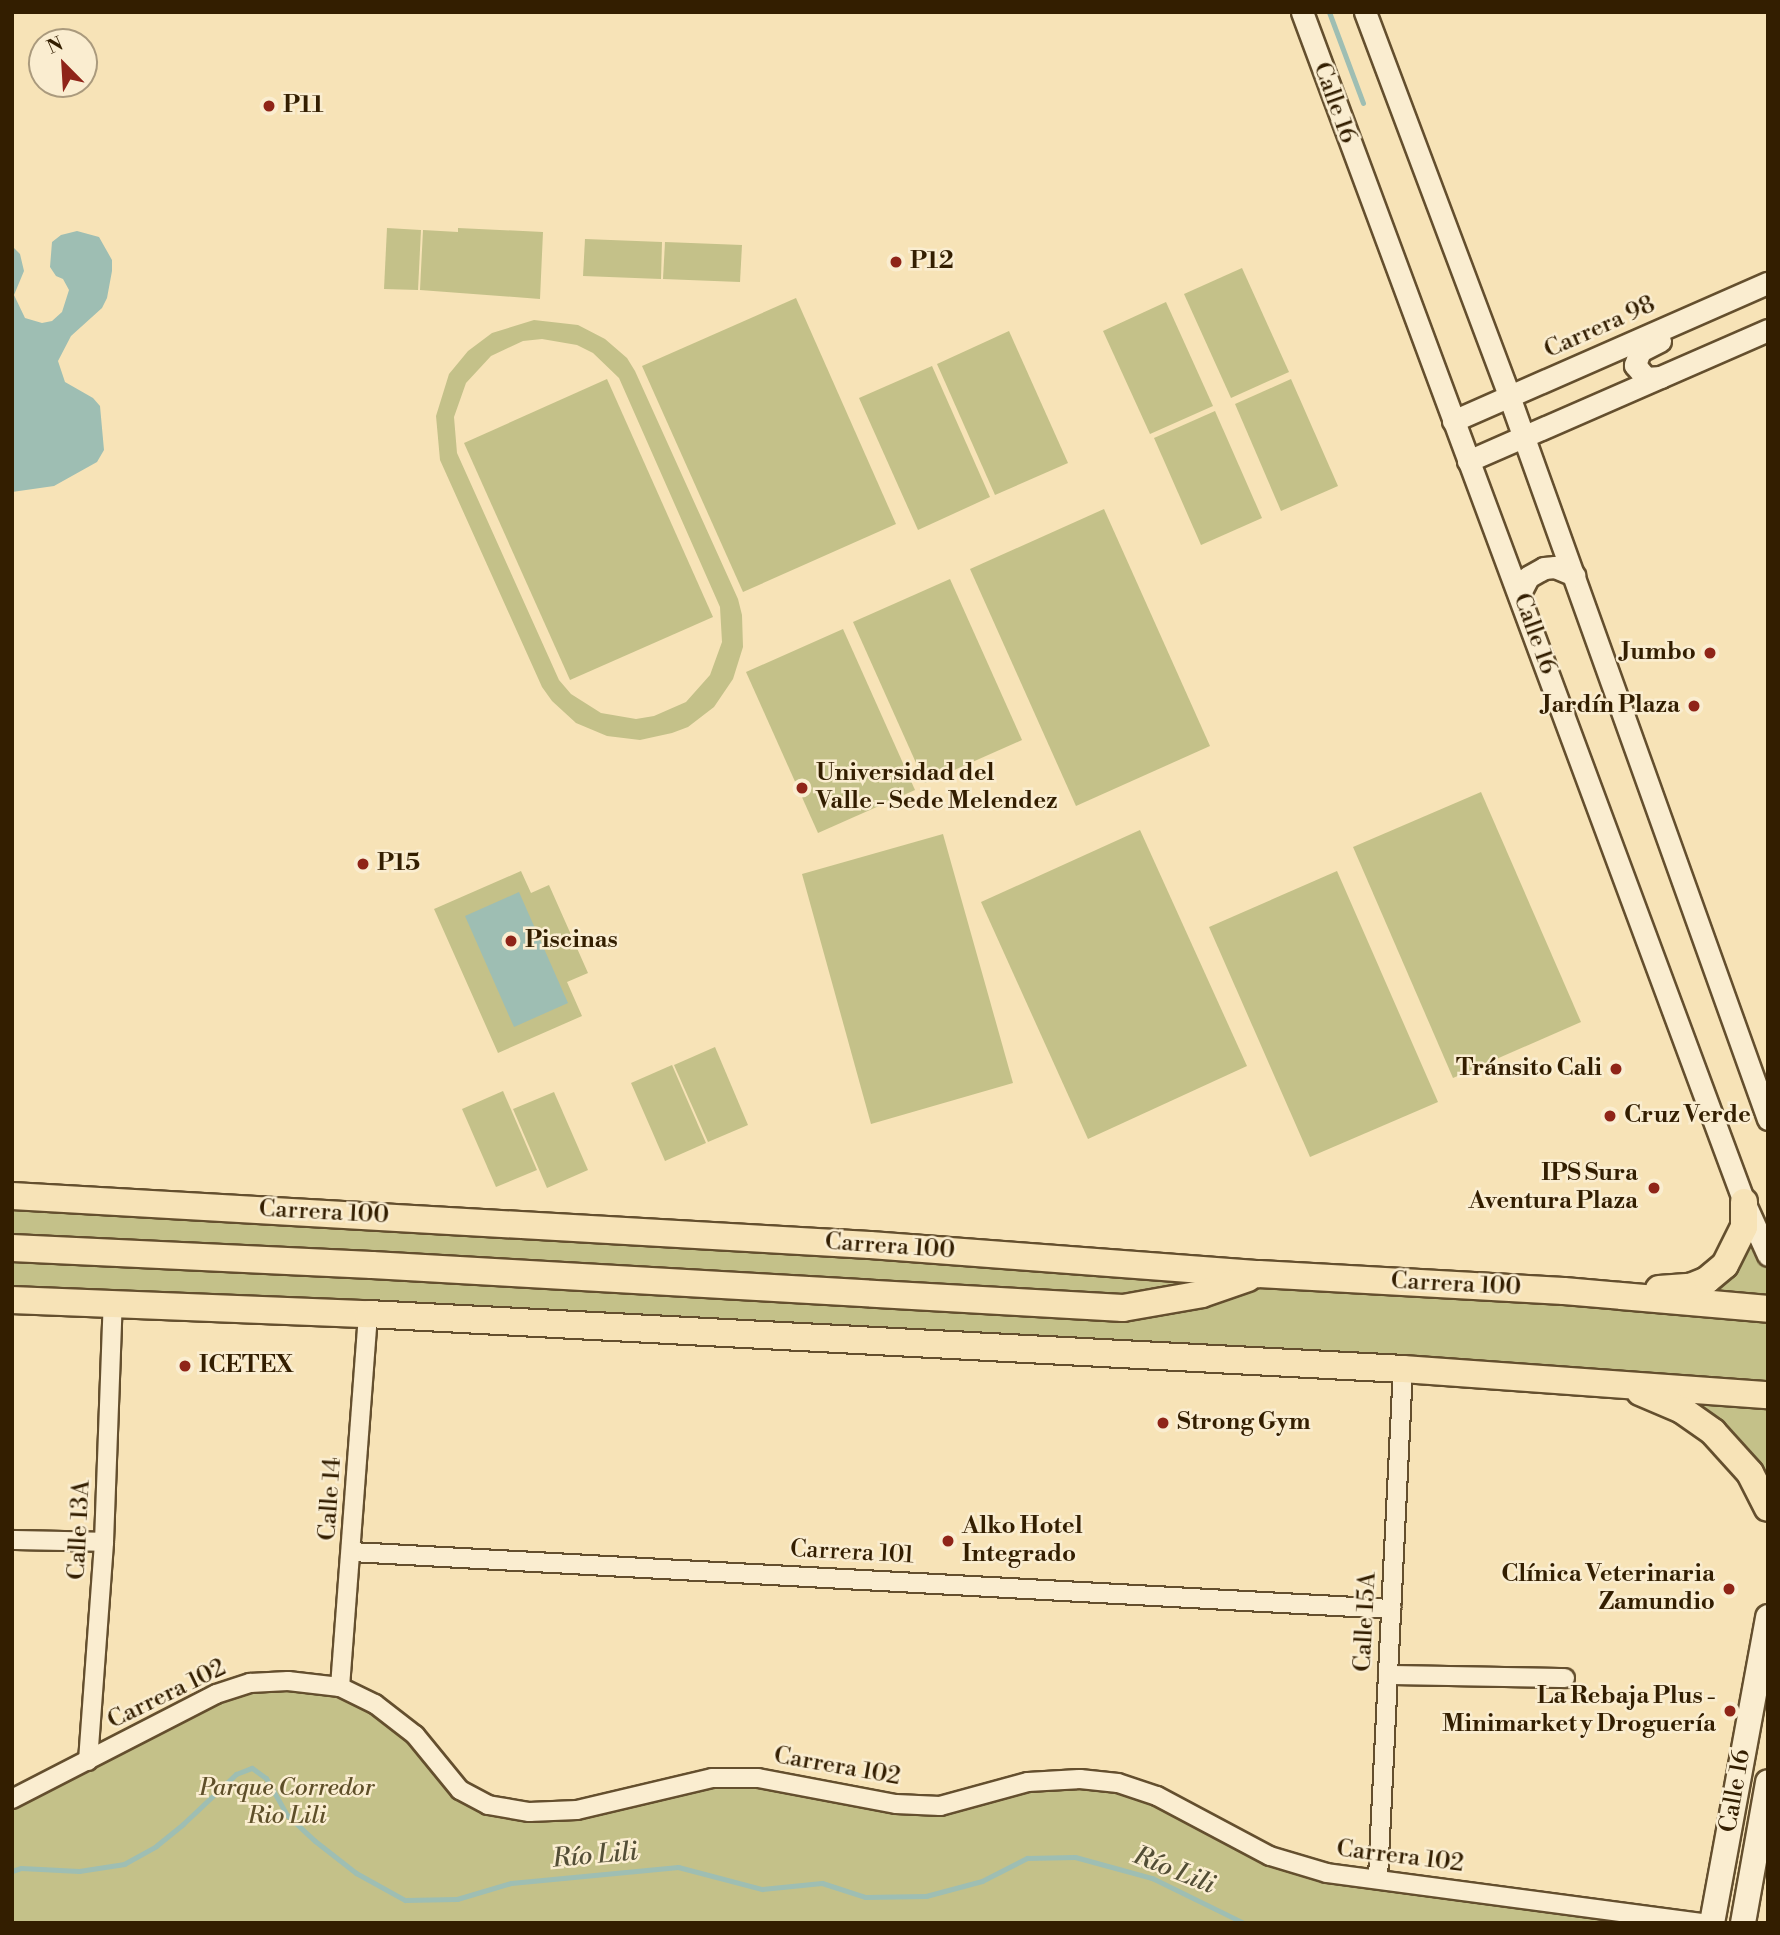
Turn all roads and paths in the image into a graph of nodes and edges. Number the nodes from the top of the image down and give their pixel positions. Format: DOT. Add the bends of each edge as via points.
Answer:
graph roads {
  1 [pos="1302,12"];
  2 [pos="1365,12"];
  3 [pos="1768,283"];
  4 [pos="1683,320"];
  5 [pos="1768,330"];
  6 [pos="1661,377"];
  7 [pos="1509,396"];
  8 [pos="1453,421"];
  9 [pos="1523,438"];
  10 [pos="1468,461"];
  11 [pos="1574,575"];
  12 [pos="1519,595"];
  13 [pos="1768,1119"];
  14 [pos="12,1196"];
  15 [pos="1744,1202"];
  16 [pos="12,1248"];
  17 [pos="1768,1255"];
  18 [pos="1259,1274"];
  19 [pos="1564,1291"];
  20 [pos="12,1300"];
  21 [pos="113,1302"];
  22 [pos="1768,1309"];
  23 [pos="368,1314"];
  24 [pos="1403,1369"];
  25 [pos="1619,1383"];
  26 [pos="1768,1395"];
  27 [pos="1768,1508"];
  28 [pos="12,1540"];
  29 [pos="104,1542"];
  30 [pos="352,1552"];
  31 [pos="1391,1609"];
  32 [pos="1768,1617"];
  33 [pos="1388,1675"];
  34 [pos="1565,1678"];
  35 [pos="340,1688"];
  36 [pos="88,1761"];
  37 [pos="1768,1782"];
  38 [pos="12,1799"];
  39 [pos="1378,1878"];
  40 [pos="1704,1923"];
  41 [pos="1712,1923"];
  42 [pos="1743,1923"];
  1 -- 8 [label="street, Calle 16"];
  2 -- 7 [label="street"];
  3 -- 4 [label="street, Carrera 98"];
  4 -- 6 [label="street" via="1679,331 1636,357 1642,376"];
  4 -- 7 [label="street, Carrera 98"];
  5 -- 6 [label="street"];
  6 -- 9 [label="street"];
  7 -- 8 [label="street, Carrera 98"];
  7 -- 9 [label="street"];
  8 -- 10 [label="street, Calle 16"];
  9 -- 10 [label="street"];
  9 -- 11 [label="street"];
  10 -- 12 [label="street, Calle 16"];
  11 -- 12 [label="street" via="1544,568 1528,577"];
  11 -- 13 [label="street"];
  12 -- 15 [label="street, Calle 16"];
  14 -- 18 [label="main road, Carrera 100" via="842,1243"];
  15 -- 17 [label="street, Calle 16"];
  15 -- 19 [label="main road" via="1744,1227 1738,1243 1726,1265 1707,1280 1670,1289"];
  16 -- 18 [label="main road" via="1123,1308 1202,1294"];
  18 -- 19 [label="main road, Carrera 100"];
  19 -- 22 [label="main road, Carrera 100"];
  20 -- 21 [label="main road"];
  21 -- 23 [label="main road"];
  21 -- 29 [label="street, Calle 13A"];
  23 -- 24 [label="main road"];
  23 -- 30 [label="street, Calle 14"];
  24 -- 25 [label="main road"];
  24 -- 31 [label="street, Calle 15A"];
  25 -- 26 [label="main road"];
  25 -- 27 [label="main road" via="1672,1405 1713,1432 1750,1473"];
  28 -- 29 [label="street"];
  29 -- 36 [label="street, Calle 13A"];
  30 -- 31 [label="street, Carrera 101"];
  30 -- 35 [label="street, Calle 14"];
  31 -- 33 [label="street, Calle 15A"];
  32 -- 41 [label="main road, Calle 16"];
  33 -- 34 [label="street"];
  33 -- 39 [label="street, Calle 15A"];
  35 -- 36 [label="street, Carrera 102" via="288,1681 250,1683 216,1694"];
  35 -- 39 [label="street, Carrera 102" via="375,1704 415,1735 460,1790 488,1805 529,1812 577,1810 712,1778 758,1778 896,1804 940,1806 1028,1782 1080,1779 1118,1783 1157,1796 1270,1856 1327,1873"];
  36 -- 38 [label="street, Carrera 102"];
  37 -- 42 [label="main road, Calle 16"];
  39 -- 40 [label="street, Carrera 102"];
}
